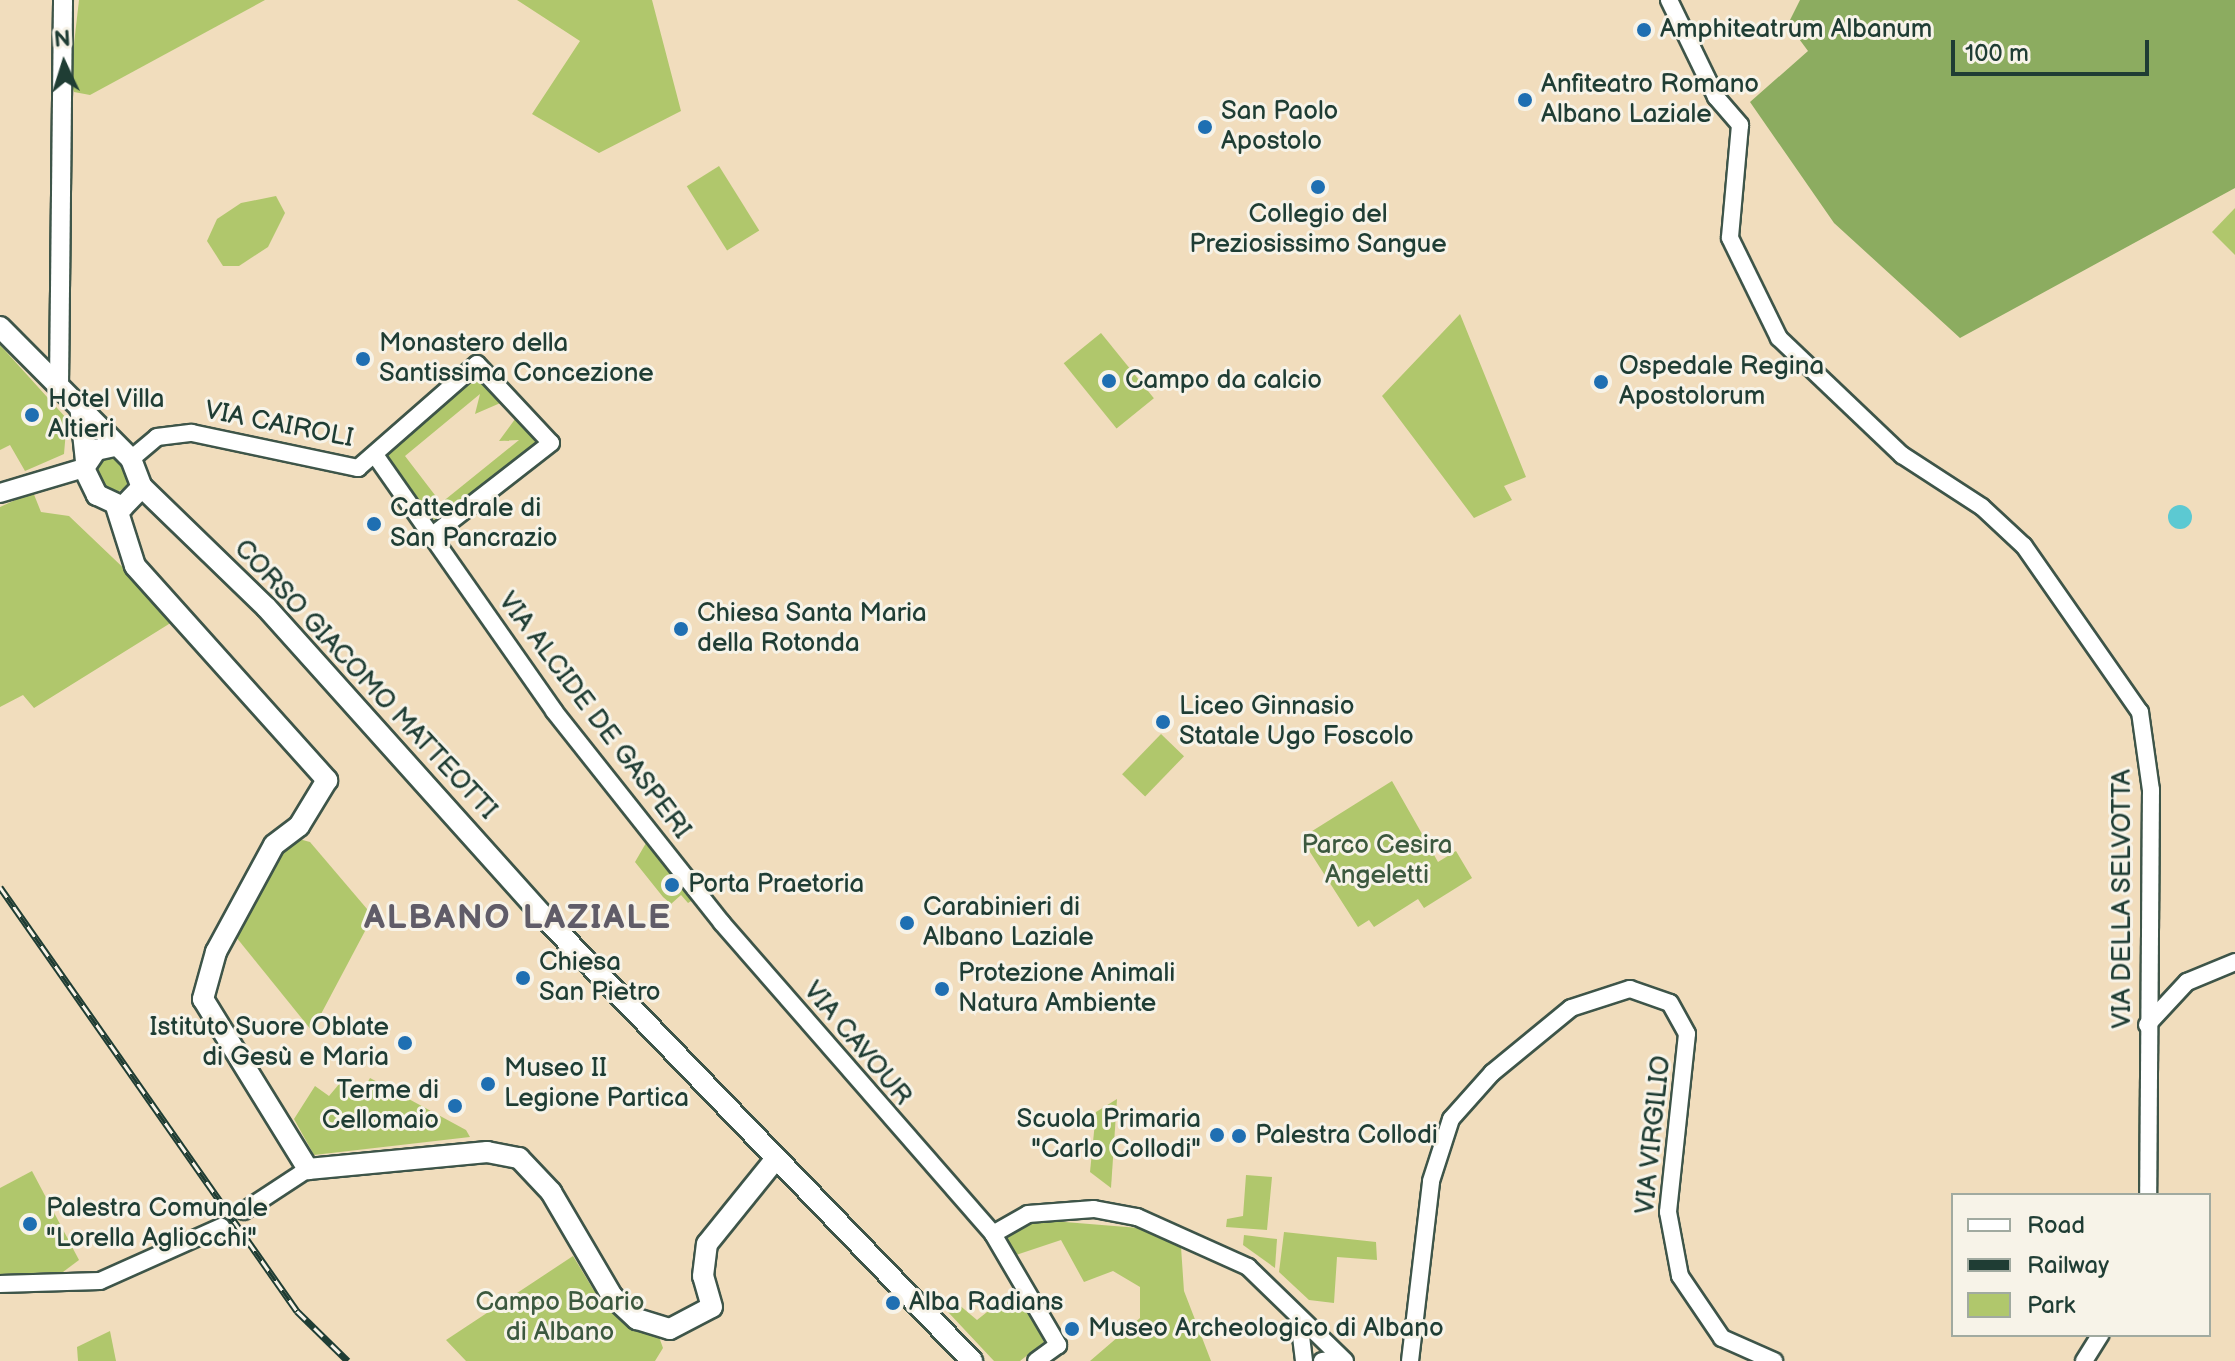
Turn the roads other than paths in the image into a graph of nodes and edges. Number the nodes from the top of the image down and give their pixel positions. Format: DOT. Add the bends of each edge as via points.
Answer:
graph roads {
  1 [pos="63,0"];
  2 [pos="1669,0"];
  3 [pos="0,327"];
  4 [pos="59,385"];
  5 [pos="80,405"];
  6 [pos="115,446"];
  7 [pos="375,455"];
  8 [pos="131,459"];
  9 [pos="85,465"];
  10 [pos="142,487"];
  11 [pos="0,493"];
  12 [pos="116,506"];
  13 [pos="434,534"];
  14 [pos="722,923"];
  15 [pos="2235,962"];
  16 [pos="2146,1026"];
  17 [pos="774,1161"];
  18 [pos="308,1169"];
  19 [pos="2148,1193"];
  20 [pos="244,1211"];
  21 [pos="1015,1217"];
  22 [pos="978,1218"];
  23 [pos="221,1227"];
  24 [pos="993,1234"];
  25 [pos="0,1284"];
  26 [pos="1293,1310"];
  27 [pos="2099,1337"];
  28 [pos="1344,1360"];
  29 [pos="972,1361"];
  30 [pos="1036,1361"];
  31 [pos="1304,1361"];
  32 [pos="1322,1361"];
  33 [pos="1410,1361"];
  34 [pos="1774,1361"];
  35 [pos="2084,1361"];
  1 -- 4 [label="main road"];
  2 -- 16 [label="street, VIA DELLA SELVOTTA" via="1716,97 1740,125 1730,238 1779,338 1902,455 1982,507 2024,546 2136,704 2151,790"];
  3 -- 4 [label="main road"];
  4 -- 5 [label="main road"];
  5 -- 6 [label="main road"];
  5 -- 9 [label="main road"];
  6 -- 8 [label="main road"];
  6 -- 9 [label="main road"];
  7 -- 8 [label="street, VIA CAIROLI" via="350,467 179,432 157,437"];
  7 -- 13 [label="street, VIA ALCIDE DE GASPERI"];
  7 -- 13 [label="street" via="477,364 551,443"];
  8 -- 10 [label="main road"];
  9 -- 11 [label="main road"];
  9 -- 12 [label="main road" via="97,495"];
  10 -- 12 [label="main road" via="129,506"];
  10 -- 17 [label="main road, CORSO GIACOMO MATTEOTTI" via="266,607 542,915"];
  12 -- 18 [label="main road" via="135,566 327,780 299,826 274,845 216,952 203,999"];
  13 -- 14 [label="street, VIA ALCIDE DE GASPERI" via="546,700"];
  14 -- 22 [label="street, VIA CAVOUR"];
  15 -- 16 [label="street" via="2187,982"];
  16 -- 19 [label="street, VIA DELLA SELVOTTA" via="2154,1166"];
  17 -- 18 [label="main road" via="707,1244 703,1276 712,1307 670,1329 632,1315 600,1281 551,1192 519,1158 487,1152"];
  17 -- 29 [label="main road"];
  18 -- 20 [label="street"];
  21 -- 22 [label="street"];
  21 -- 24 [label="street"];
  21 -- 26 [label="street" via="1094,1209 1137,1217 1248,1267"];
  22 -- 24 [label="street, VIA CAVOUR"];
  23 -- 25 [label="street" via="100,1281"];
  24 -- 30 [label="street, VIA CAVOUR" via="1058,1345"];
  26 -- 28 [label="street"];
  26 -- 31 [label="street" via="1305,1335"];
  27 -- 35 [label="street"];
  28 -- 32 [label="street"];
  33 -- 34 [label="street, VIA VIRGILIO" via="1431,1181 1451,1119 1492,1073 1571,1008 1630,989 1665,999 1686,1027 1668,1219 1680,1276 1722,1338"];
}
